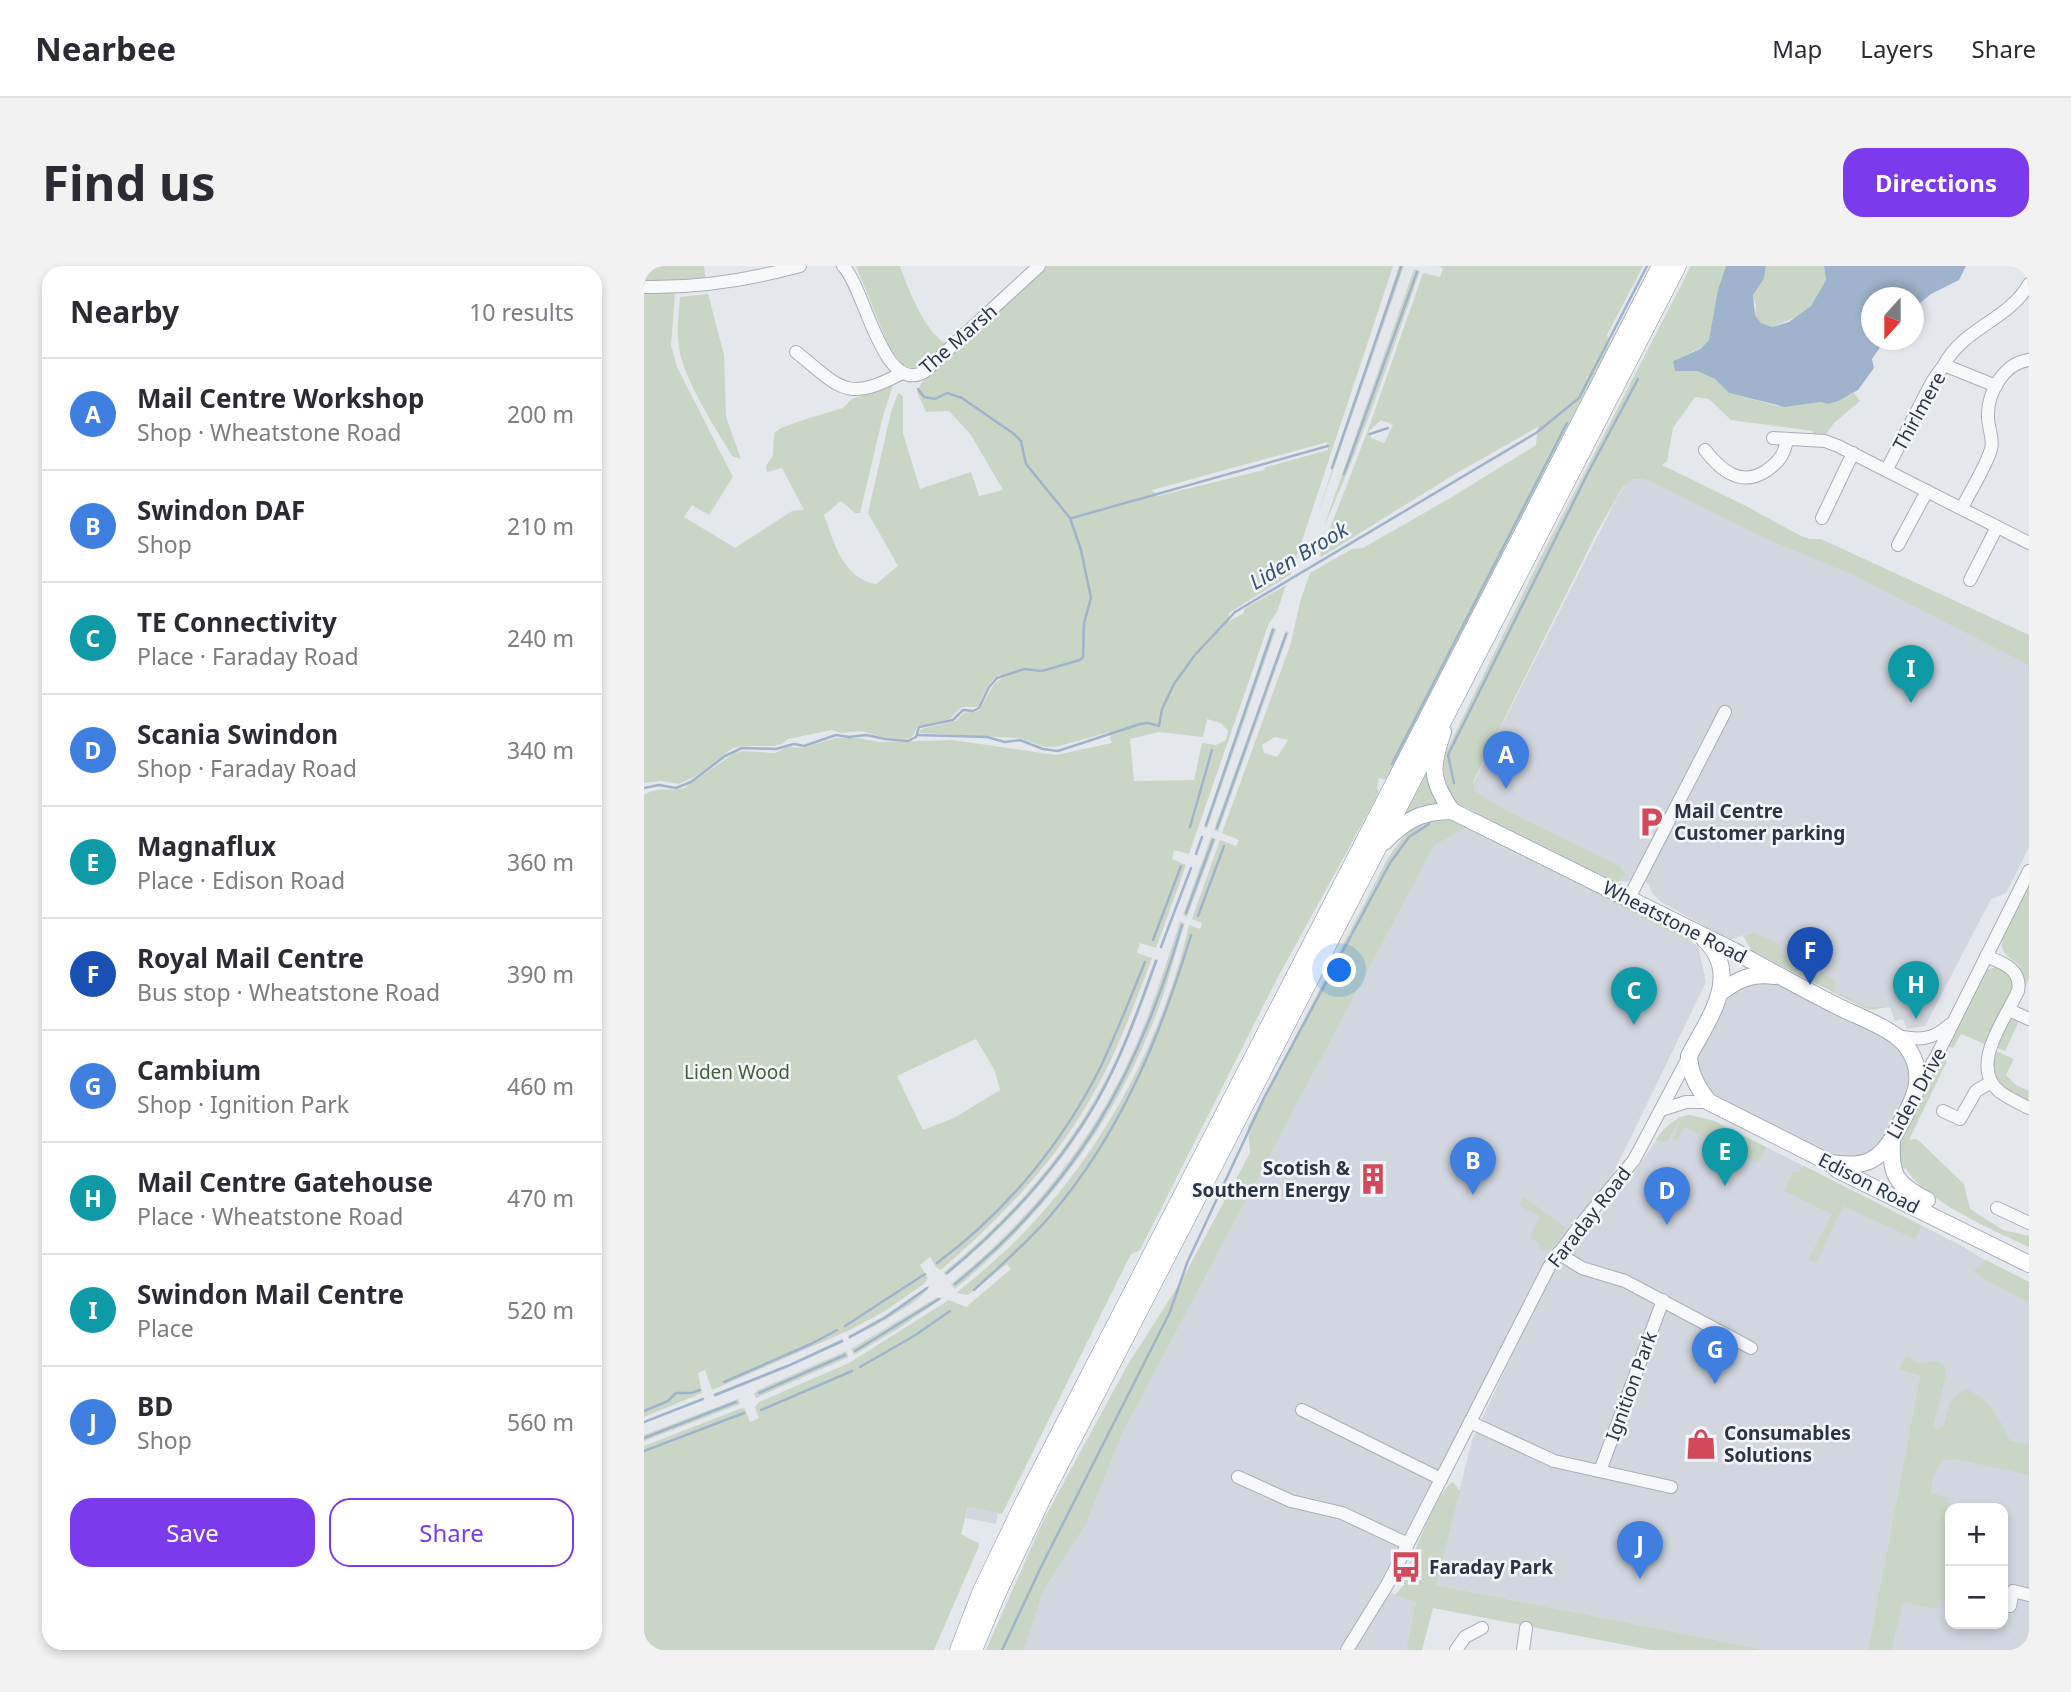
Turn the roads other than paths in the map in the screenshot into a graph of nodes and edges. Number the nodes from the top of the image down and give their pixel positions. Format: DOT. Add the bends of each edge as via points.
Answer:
graph roads {
  1 [pos="800,266"];
  2 [pos="843,266"];
  3 [pos="1039,266"];
  4 [pos="1661,266"];
  5 [pos="1677,266"];
  6 [pos="777,269"];
  7 [pos="2029,284"];
  8 [pos="644,287"];
  9 [pos="796,352"];
  10 [pos="2029,360"];
  11 [pos="1944,365"];
  12 [pos="902,373"];
  13 [pos="1996,386"];
  14 [pos="1705,450"];
  15 [pos="1853,453"];
  16 [pos="1887,469"];
  17 [pos="1927,491"];
  18 [pos="1962,508"];
  19 [pos="1822,517"];
  20 [pos="1997,527"];
  21 [pos="2029,542"];
  22 [pos="1898,545"];
  23 [pos="1970,580"];
  24 [pos="1456,696"];
  25 [pos="1725,712"];
  26 [pos="1452,811"];
  27 [pos="1375,852"];
  28 [pos="2029,870"];
  29 [pos="1629,898"];
  30 [pos="1696,932"];
  31 [pos="1986,956"];
  32 [pos="1777,976"];
  33 [pos="1720,993"];
  34 [pos="2009,1010"];
  35 [pos="2029,1019"];
  36 [pos="1952,1022"];
  37 [pos="1896,1036"];
  38 [pos="1689,1056"];
  39 [pos="1991,1082"];
  40 [pos="1916,1091"];
  41 [pos="1709,1102"];
  42 [pos="2029,1107"];
  43 [pos="1661,1110"];
  44 [pos="1943,1111"];
  45 [pos="1892,1138"];
  46 [pos="1830,1163"];
  47 [pos="1997,1208"];
  48 [pos="2029,1223"];
  49 [pos="2029,1252"];
  50 [pos="1558,1253"];
  51 [pos="2029,1264"];
  52 [pos="1663,1300"];
  53 [pos="1751,1348"];
  54 [pos="1302,1410"];
  55 [pos="1470,1422"];
  56 [pos="1600,1471"];
  57 [pos="1238,1477"];
  58 [pos="1441,1479"];
  59 [pos="1671,1487"];
  60 [pos="1408,1544"];
  61 [pos="2029,1595"];
  62 [pos="2010,1606"];
  63 [pos="1474,1628"];
  64 [pos="1526,1628"];
  65 [pos="959,1650"];
  66 [pos="973,1650"];
  67 [pos="1347,1650"];
  68 [pos="1456,1650"];
  69 [pos="1522,1650"];
  1 -- 6 [label="street"];
  2 -- 12 [label="street, The Marsh" via="858,287 888,359"];
  3 -- 12 [label="street, The Marsh" via="924,372"];
  4 -- 65 [label="highway" via="1024,1503"];
  5 -- 24 [label="highway"];
  6 -- 8 [label="street" via="700,286"];
  7 -- 11 [label="street" via="2008,309 1954,348"];
  9 -- 12 [label="street" via="851,390 870,388"];
  10 -- 13 [label="street" via="2012,366"];
  11 -- 13 [label="street, Thirlmere"];
  11 -- 16 [label="street, Thirlmere"];
  13 -- 18 [label="street" via="1988,414 1990,450"];
  14 -- 15 [label="street" via="1722,468 1749,479 1780,459 1780,439 1825,441"];
  15 -- 16 [label="street"];
  15 -- 19 [label="street"];
  16 -- 17 [label="street"];
  17 -- 18 [label="street"];
  17 -- 22 [label="street"];
  18 -- 20 [label="street"];
  20 -- 21 [label="street"];
  20 -- 23 [label="street" via="1973,564"];
  24 -- 26 [label="main road" via="1434,765 1438,788"];
  24 -- 27 [label="highway"];
  25 -- 29 [label="street"];
  26 -- 27 [label="main road" via="1412,818"];
  26 -- 29 [label="main road, Wheatstone Road"];
  27 -- 66 [label="highway" via="1042,1498"];
  28 -- 31 [label="street, Liden Drive"];
  29 -- 30 [label="main road, Wheatstone Road"];
  30 -- 32 [label="main road, Wheatstone Road"];
  30 -- 33 [label="main road, Faraday Road" via="1720,960"];
  31 -- 34 [label="street" via="2017,975 2019,986"];
  31 -- 36 [label="street, Liden Drive"];
  32 -- 33 [label="main road" via="1746,976"];
  32 -- 37 [label="main road, Wheatstone Road"];
  33 -- 38 [label="main road, Faraday Road"];
  34 -- 35 [label="street"];
  34 -- 39 [label="street" via="1990,1047"];
  36 -- 37 [label="street, Wheatstone Road" via="1927,1039"];
  36 -- 40 [label="street, Liden Drive"];
  37 -- 40 [label="main road, Wheatstone Road" via="1914,1058"];
  38 -- 41 [label="main road" via="1694,1080"];
  38 -- 43 [label="street, Faraday Road"];
  39 -- 42 [label="street" via="2001,1093"];
  39 -- 44 [label="street" via="1976,1091 1960,1119"];
  40 -- 45 [label="main road, Liden Drive"];
  41 -- 43 [label="street" via="1686,1102"];
  41 -- 46 [label="main road, Edison Road"];
  43 -- 50 [label="street, Faraday Road" via="1628,1168"];
  45 -- 46 [label="main road, Liden Drive" via="1869,1162 1853,1166"];
  45 -- 49 [label="main road, Edison Road" via="1894,1175 1905,1188"];
  46 -- 51 [label="main road, Edison Road"];
  47 -- 48 [label="street"];
  50 -- 52 [label="street" via="1582,1268 1625,1281"];
  50 -- 55 [label="street, Faraday Road"];
  52 -- 53 [label="street"];
  52 -- 56 [label="street, Ignition Park"];
  54 -- 58 [label="street"];
  55 -- 56 [label="street" via="1547,1459"];
  55 -- 58 [label="street, Faraday Road"];
  56 -- 59 [label="street"];
  57 -- 60 [label="street" via="1291,1501 1342,1513"];
  58 -- 60 [label="street, Faraday Road"];
  60 -- 67 [label="street, Faraday Road"];
  61 -- 62 [label="street" via="2013,1591"];
  63 -- 68 [label="street"];
  64 -- 69 [label="street"];
}
